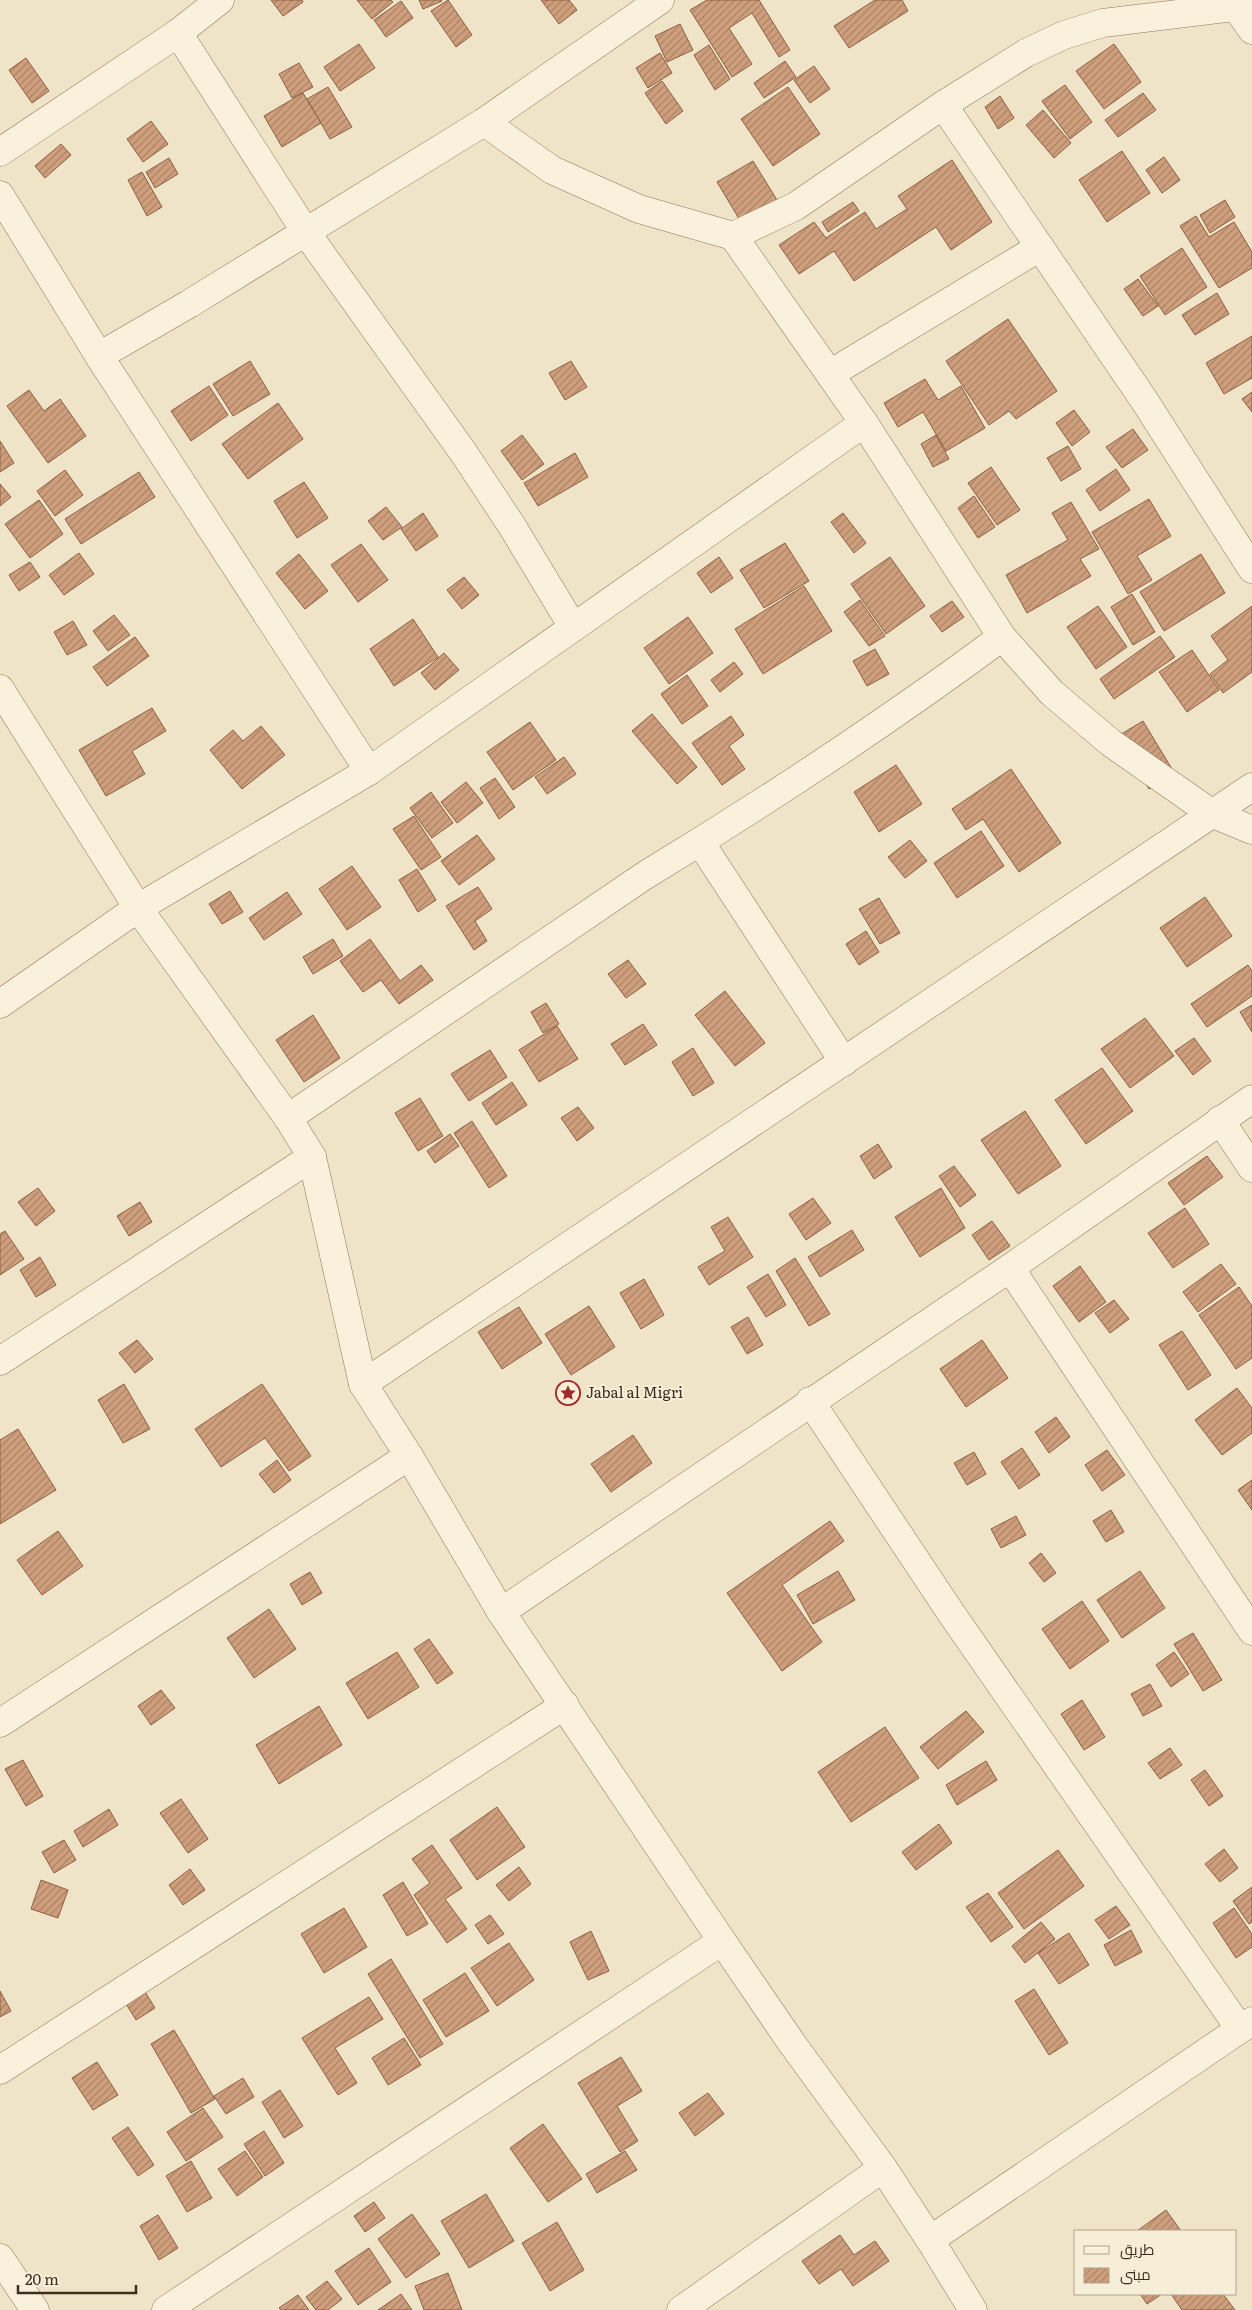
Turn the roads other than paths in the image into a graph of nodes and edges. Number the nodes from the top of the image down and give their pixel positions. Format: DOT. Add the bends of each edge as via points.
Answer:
graph roads {
  1 [pos="220,0"];
  2 [pos="660,0"];
  3 [pos="1240,4"];
  4 [pos="1252,30"];
  5 [pos="178,33"];
  6 [pos="944,105"];
  7 [pos="484,122"];
  8 [pos="0,152"];
  9 [pos="0,195"];
  10 [pos="305,231"];
  11 [pos="733,236"];
  12 [pos="1040,247"];
  13 [pos="99,356"];
  14 [pos="830,374"];
  15 [pos="864,423"];
  16 [pos="1252,569"];
  17 [pos="572,627"];
  18 [pos="1002,637"];
  19 [pos="0,689"];
  20 [pos="369,771"];
  21 [pos="1252,787"];
  22 [pos="1211,814"];
  23 [pos="1252,830"];
  24 [pos="700,842"];
  25 [pos="138,908"];
  26 [pos="0,1004"];
  27 [pos="844,1062"];
  28 [pos="1252,1099"];
  29 [pos="288,1118"];
  30 [pos="1220,1120"];
  31 [pos="312,1156"];
  32 [pos="1252,1168"];
  33 [pos="1010,1268"];
  34 [pos="0,1361"];
  35 [pos="363,1384"];
  36 [pos="810,1401"];
  37 [pos="409,1456"];
  38 [pos="501,1612"];
  39 [pos="1252,1631"];
  40 [pos="565,1705"];
  41 [pos="0,1723"];
  42 [pos="722,1941"];
  43 [pos="1246,2025"];
  44 [pos="0,2070"];
  45 [pos="883,2168"];
  46 [pos="930,2240"];
  47 [pos="0,2258"];
  48 [pos="35,2310"];
  49 [pos="166,2310"];
  50 [pos="682,2310"];
  51 [pos="974,2310"];
  1 -- 5 [label="street"];
  2 -- 7 [label="street"];
  3 -- 4 [label="street"];
  3 -- 6 [label="street" via="1103,23 1064,35 1026,53"];
  5 -- 8 [label="street"];
  5 -- 10 [label="street"];
  6 -- 11 [label="street" via="796,206"];
  6 -- 12 [label="street"];
  7 -- 10 [label="street"];
  7 -- 11 [label="street" via="552,170 640,209"];
  9 -- 13 [label="street"];
  10 -- 13 [label="street"];
  10 -- 17 [label="street" via="463,452"];
  11 -- 14 [label="street"];
  12 -- 14 [label="street"];
  12 -- 16 [label="street" via="1144,400"];
  13 -- 20 [label="street"];
  14 -- 15 [label="street"];
  15 -- 17 [label="street"];
  15 -- 18 [label="street"];
  17 -- 20 [label="street"];
  18 -- 22 [label="street" via="1052,693 1110,743"];
  18 -- 24 [label="street" via="923,696"];
  19 -- 25 [label="street"];
  20 -- 25 [label="street"];
  21 -- 22 [label="street"];
  22 -- 23 [label="street"];
  22 -- 27 [label="street"];
  24 -- 27 [label="street"];
  24 -- 29 [label="street" via="644,876"];
  25 -- 26 [label="street"];
  25 -- 29 [label="street"];
  27 -- 35 [label="street"];
  28 -- 30 [label="street"];
  29 -- 31 [label="street"];
  30 -- 32 [label="street"];
  30 -- 33 [label="street"];
  31 -- 34 [label="street"];
  31 -- 35 [label="street"];
  33 -- 36 [label="street"];
  33 -- 39 [label="street"];
  35 -- 37 [label="street"];
  36 -- 38 [label="street"];
  36 -- 43 [label="street" via="956,1621"];
  37 -- 38 [label="street"];
  37 -- 41 [label="street"];
  38 -- 40 [label="street"];
  40 -- 42 [label="street"];
  40 -- 44 [label="street"];
  42 -- 45 [label="street"];
  42 -- 49 [label="street"];
  43 -- 46 [label="street"];
  45 -- 46 [label="street"];
  45 -- 50 [label="street"];
  46 -- 51 [label="street"];
  47 -- 48 [label="street"];
}
